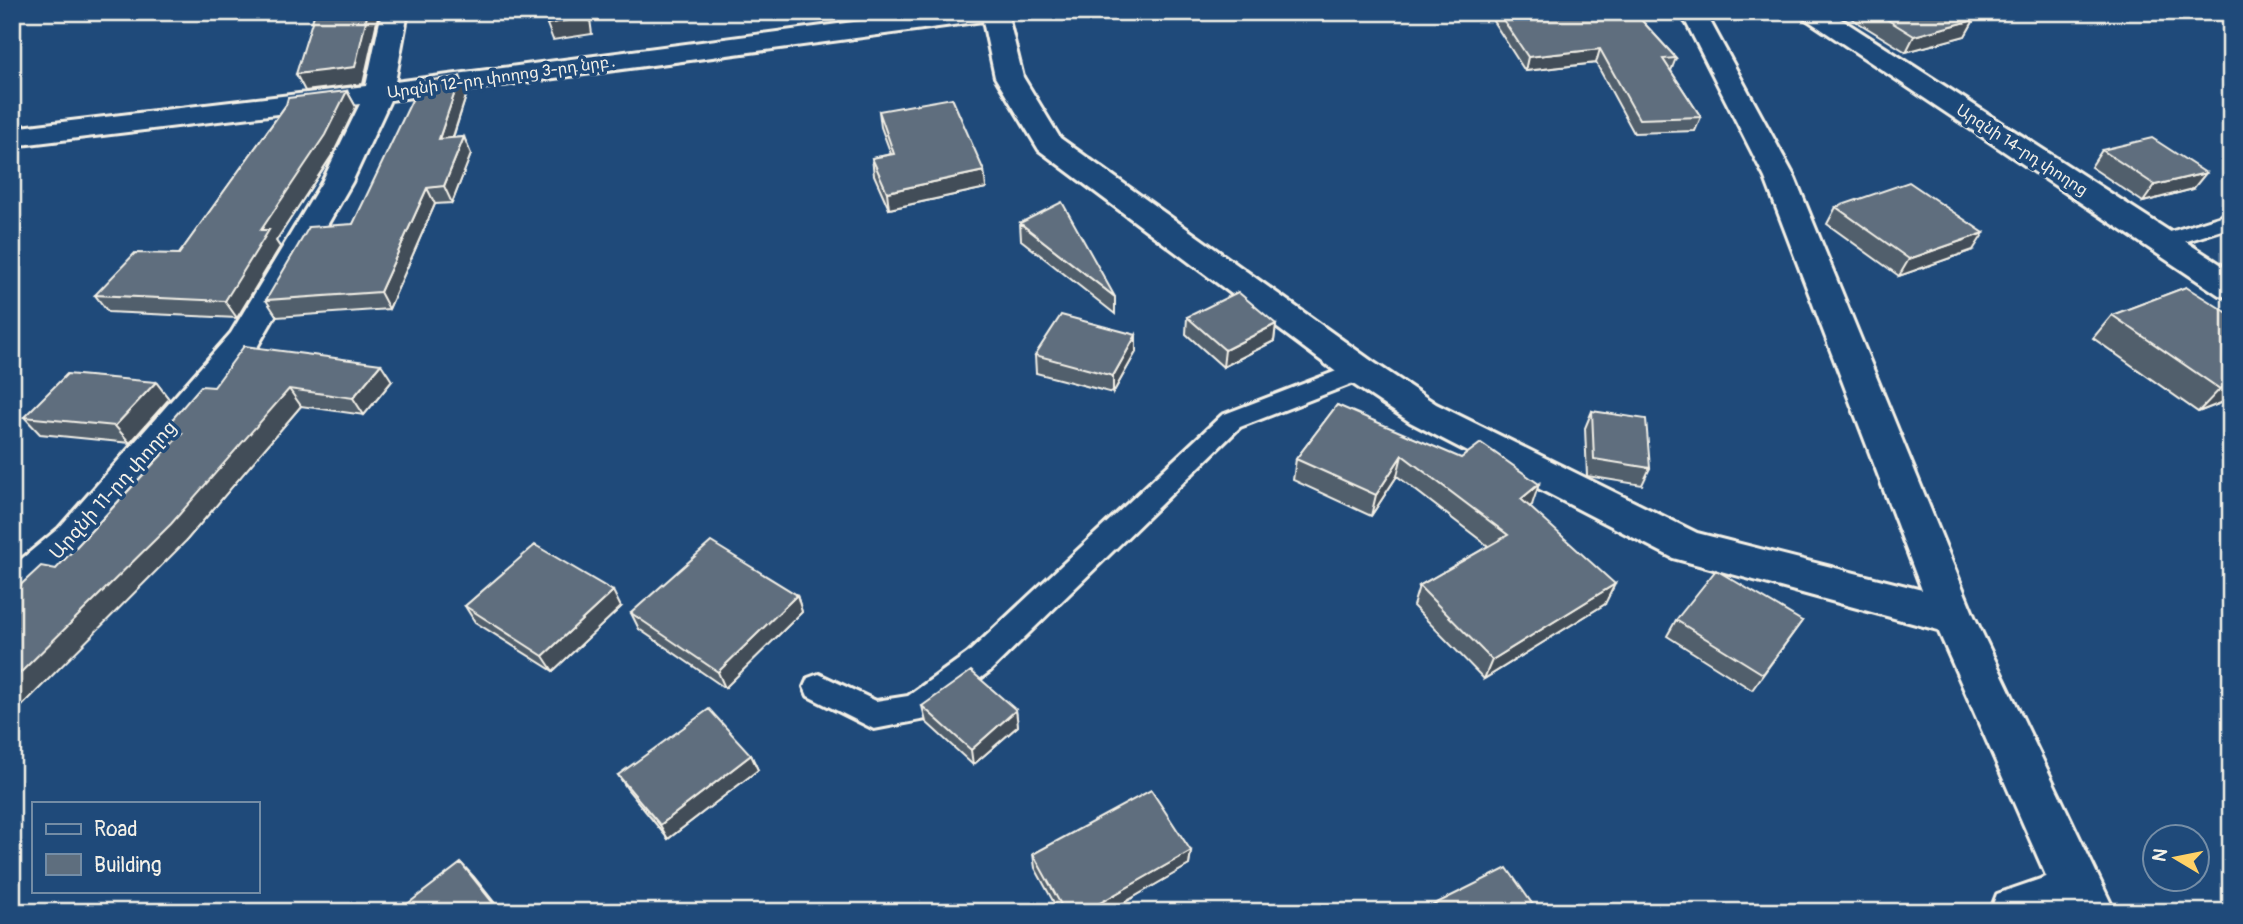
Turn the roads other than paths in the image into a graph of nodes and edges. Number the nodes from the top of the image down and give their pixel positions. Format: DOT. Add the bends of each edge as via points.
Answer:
graph roads {
  1 [pos="395,12"];
  2 [pos="993,12"];
  3 [pos="1812,12"];
  4 [pos="1703,15"];
  5 [pos="379,93"];
  6 [pos="12,137"];
  7 [pos="2231,220"];
  8 [pos="2162,242"];
  9 [pos="2231,287"];
  10 [pos="1360,371"];
  11 [pos="12,592"];
  12 [pos="1954,616"];
  13 [pos="819,687"];
  14 [pos="2084,901"];
  15 [pos="2015,912"];
  1 -- 5 [label="street, Արզնի 11-րդ փողոց"];
  2 -- 5 [label="street, Արզնի 12-րդ փողոց 3-րդ նրբ․"];
  2 -- 10 [label="street" via="1009,77 1049,144"];
  3 -- 8 [label="street, Արզնի 14-րդ փողոց"];
  4 -- 12 [label="street" via="1780,178"];
  5 -- 6 [label="street, Արզնի 12-րդ փողոց 3-րդ նրբ․"];
  5 -- 11 [label="street, Արզնի 11-րդ փողոց" via="337,181 244,341 73,539"];
  7 -- 8 [label="lane"];
  8 -- 9 [label="street, Արզնի 14-րդ փողոց"];
  10 -- 12 [label="street" via="1423,413 1687,547"];
  10 -- 13 [label="lane" via="1231,421 979,662 915,709 874,715"];
  12 -- 14 [label="street"];
  14 -- 15 [label="street"];
}
